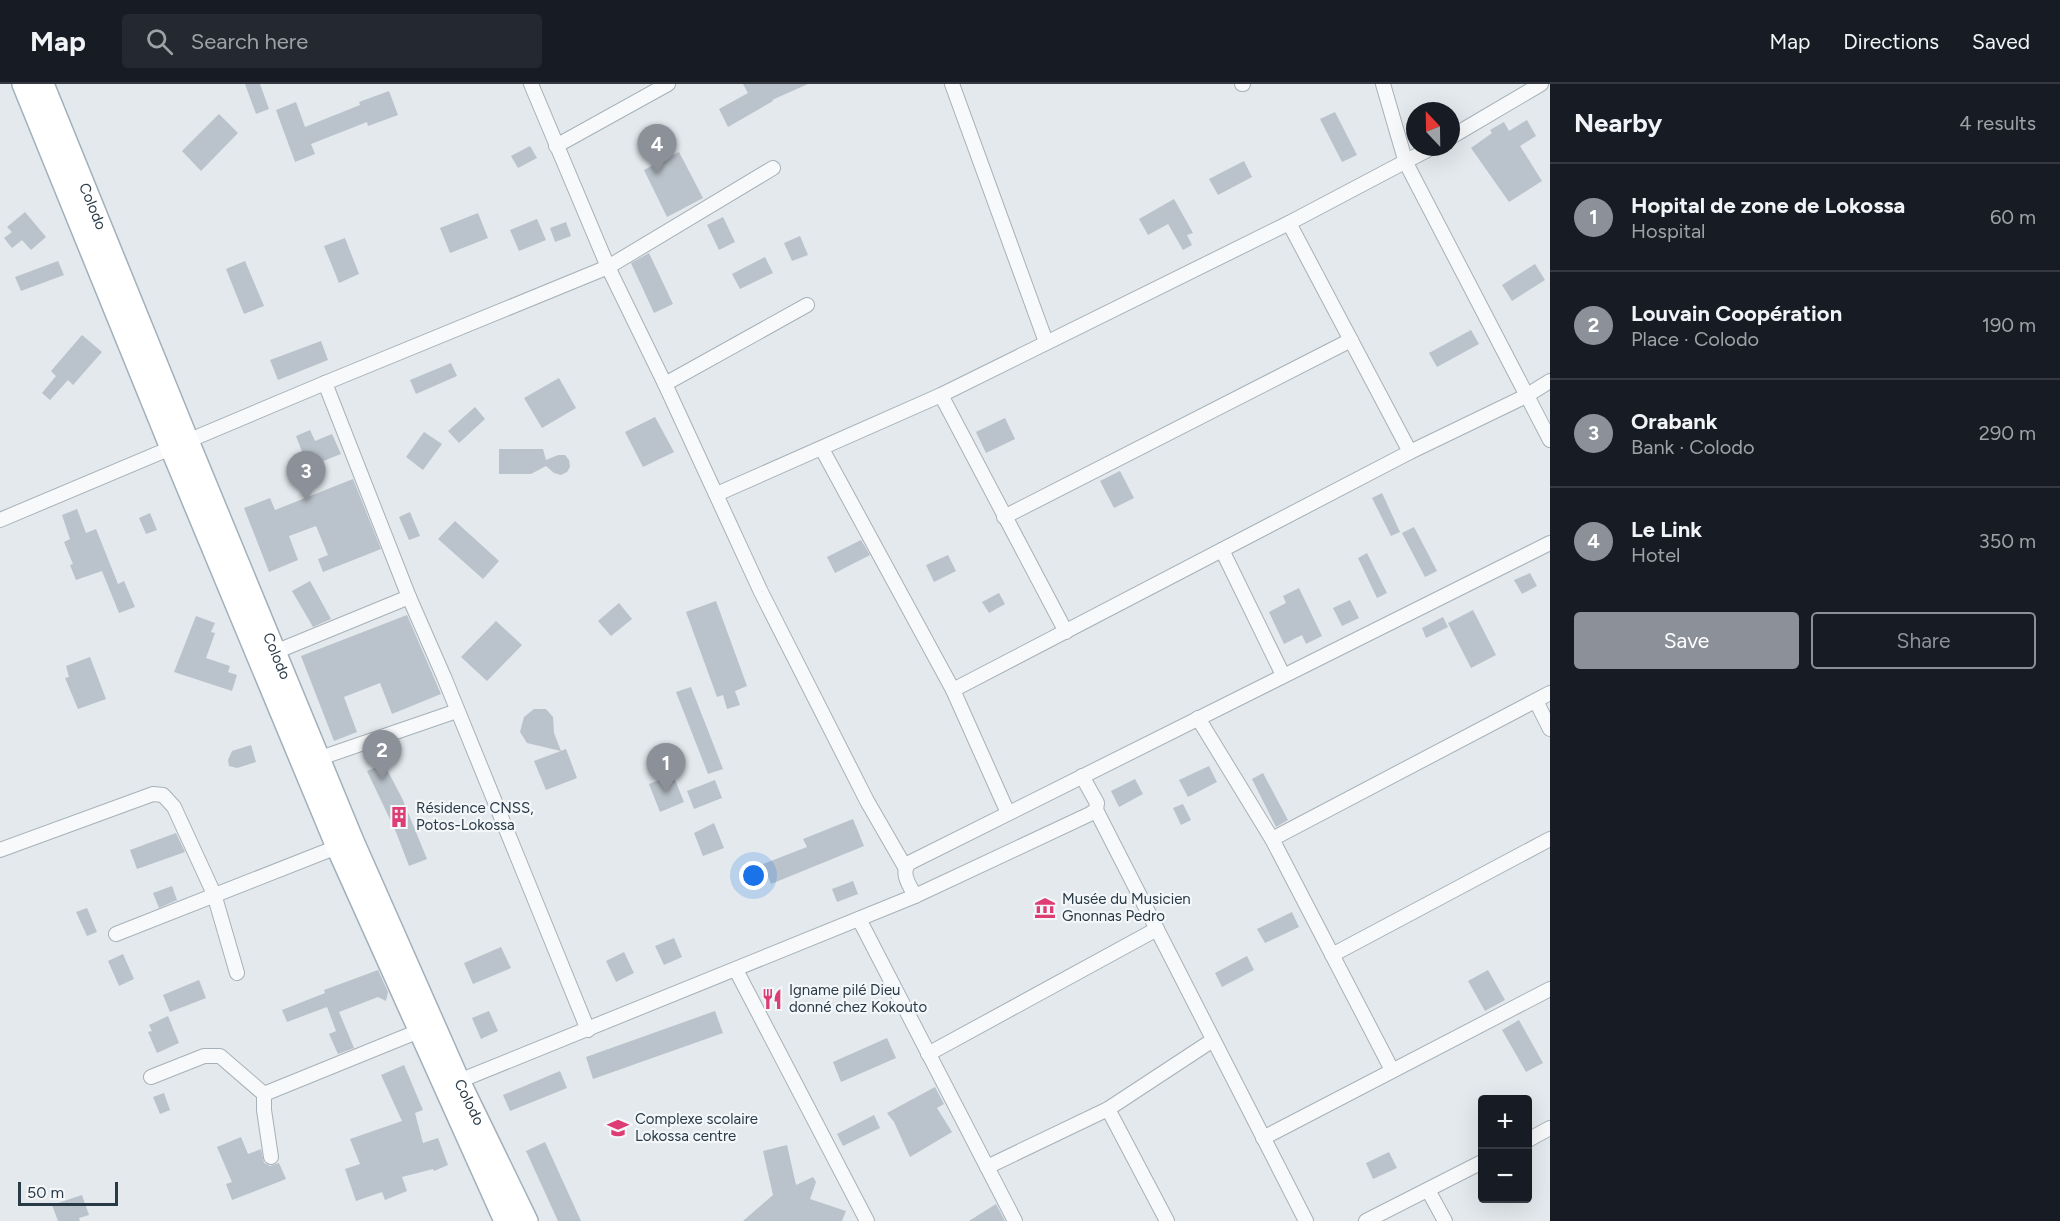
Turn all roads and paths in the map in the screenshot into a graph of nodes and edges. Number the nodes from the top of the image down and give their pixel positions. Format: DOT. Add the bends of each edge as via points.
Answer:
graph roads {
  1 [pos="23,84"];
  2 [pos="43,84"];
  3 [pos="531,84"];
  4 [pos="668,84"];
  5 [pos="954,84"];
  6 [pos="1383,84"];
  7 [pos="1541,84"];
  8 [pos="1460,132"];
  9 [pos="556,146"];
  10 [pos="1418,156"];
  11 [pos="1406,163"];
  12 [pos="773,168"];
  13 [pos="1289,223"];
  14 [pos="608,267"];
  15 [pos="807,305"];
  16 [pos="1351,339"];
  17 [pos="1046,342"];
  18 [pos="1550,381"];
  19 [pos="325,383"];
  20 [pos="665,384"];
  21 [pos="941,395"];
  22 [pos="1526,396"];
  23 [pos="1550,440"];
  24 [pos="179,444"];
  25 [pos="822,449"];
  26 [pos="1410,452"];
  27 [pos="717,494"];
  28 [pos="1004,517"];
  29 [pos="0,520"];
  30 [pos="1550,543"];
  31 [pos="1222,550"];
  32 [pos="409,597"];
  33 [pos="1066,632"];
  34 [pos="275,652"];
  35 [pos="1283,675"];
  36 [pos="954,690"];
  37 [pos="1550,693"];
  38 [pos="1536,701"];
  39 [pos="457,711"];
  40 [pos="1198,718"];
  41 [pos="1550,729"];
  42 [pos="320,758"];
  43 [pos="1082,776"];
  44 [pos="1096,810"];
  45 [pos="1008,813"];
  46 [pos="1272,839"];
  47 [pos="1550,839"];
  48 [pos="337,847"];
  49 [pos="0,850"];
  50 [pos="905,867"];
  51 [pos="214,894"];
  52 [pos="915,896"];
  53 [pos="859,919"];
  54 [pos="1157,929"];
  55 [pos="116,934"];
  56 [pos="1332,955"];
  57 [pos="736,970"];
  58 [pos="237,974"];
  59 [pos="1550,989"];
  60 [pos="588,1030"];
  61 [pos="419,1031"];
  62 [pos="1213,1040"];
  63 [pos="928,1054"];
  64 [pos="1392,1070"];
  65 [pos="151,1077"];
  66 [pos="459,1081"];
  67 [pos="264,1094"];
  68 [pos="1108,1109"];
  69 [pos="1550,1128"];
  70 [pos="1532,1137"];
  71 [pos="1263,1138"];
  72 [pos="271,1157"];
  73 [pos="1478,1164"];
  74 [pos="987,1167"];
  75 [pos="1428,1190"];
  76 [pos="505,1221"];
  77 [pos="526,1221"];
  78 [pos="867,1221"];
  79 [pos="1015,1221"];
  80 [pos="1167,1221"];
  81 [pos="1306,1221"];
  82 [pos="1366,1221"];
  83 [pos="1445,1221"];
  1 -- 24 [label="main road, Colodo"];
  2 -- 24 [label="main road, Colodo"];
  3 -- 9 [label="street"];
  4 -- 9 [label="street"];
  5 -- 17 [label="street"];
  6 -- 11 [label="street"];
  7 -- 8 [label="street"];
  9 -- 14 [label="street"];
  10 -- 11 [label="street"];
  11 -- 13 [label="street"];
  11 -- 22 [label="street"];
  12 -- 14 [label="street"];
  13 -- 16 [label="street"];
  13 -- 17 [label="street"];
  14 -- 19 [label="street"];
  14 -- 20 [label="street"];
  15 -- 20 [label="street"];
  16 -- 26 [label="street"];
  16 -- 28 [label="street"];
  17 -- 21 [label="street"];
  18 -- 22 [label="street"];
  19 -- 24 [label="street"];
  19 -- 32 [label="street"];
  20 -- 27 [label="street"];
  21 -- 25 [label="street"];
  21 -- 28 [label="street"];
  22 -- 23 [label="street"];
  22 -- 26 [label="street"];
  24 -- 29 [label="street"];
  24 -- 34 [label="main road, Colodo"];
  24 -- 48 [label="main road, Colodo"];
  25 -- 27 [label="street"];
  25 -- 36 [label="street"];
  26 -- 31 [label="street"];
  27 -- 50 [label="street" via="761,592 867,801"];
  28 -- 33 [label="street"];
  30 -- 35 [label="street"];
  31 -- 33 [label="street"];
  31 -- 35 [label="street"];
  32 -- 34 [label="street"];
  32 -- 39 [label="street"];
  33 -- 36 [label="street"];
  34 -- 42 [label="main road, Colodo"];
  35 -- 40 [label="street"];
  36 -- 45 [label="street"];
  37 -- 38 [label="street"];
  38 -- 41 [label="street"];
  38 -- 46 [label="street"];
  39 -- 42 [label="street"];
  39 -- 60 [label="street"];
  40 -- 43 [label="street"];
  40 -- 46 [label="street"];
  42 -- 66 [label="main road, Colodo"];
  43 -- 44 [label="street" via="1097,803"];
  43 -- 45 [label="street"];
  44 -- 52 [label="street"];
  44 -- 54 [label="street"];
  45 -- 50 [label="street"];
  46 -- 56 [label="street"];
  47 -- 56 [label="street"];
  48 -- 51 [label="street"];
  48 -- 61 [label="main road, Colodo"];
  49 -- 51 [label="street" via="153,794 163,795 174,807"];
  50 -- 52 [label="street"];
  51 -- 55 [label="street"];
  51 -- 58 [label="street"];
  52 -- 53 [label="street"];
  53 -- 57 [label="street"];
  53 -- 63 [label="street"];
  54 -- 62 [label="street"];
  54 -- 63 [label="street"];
  56 -- 64 [label="street"];
  57 -- 60 [label="street"];
  57 -- 78 [label="street"];
  59 -- 64 [label="street"];
  60 -- 66 [label="street"];
  61 -- 67 [label="street"];
  61 -- 76 [label="main road, Colodo"];
  62 -- 68 [label="street"];
  62 -- 71 [label="street"];
  63 -- 74 [label="street"];
  64 -- 71 [label="street"];
  65 -- 67 [label="street" via="204,1056 220,1056"];
  66 -- 77 [label="main road, Colodo"];
  67 -- 72 [label="street"];
  68 -- 74 [label="street"];
  68 -- 80 [label="street"];
  69 -- 70 [label="street"];
  71 -- 81 [label="street"];
  73 -- 75 [label="street"];
  74 -- 79 [label="street"];
  75 -- 82 [label="street"];
  75 -- 83 [label="street"];
}
